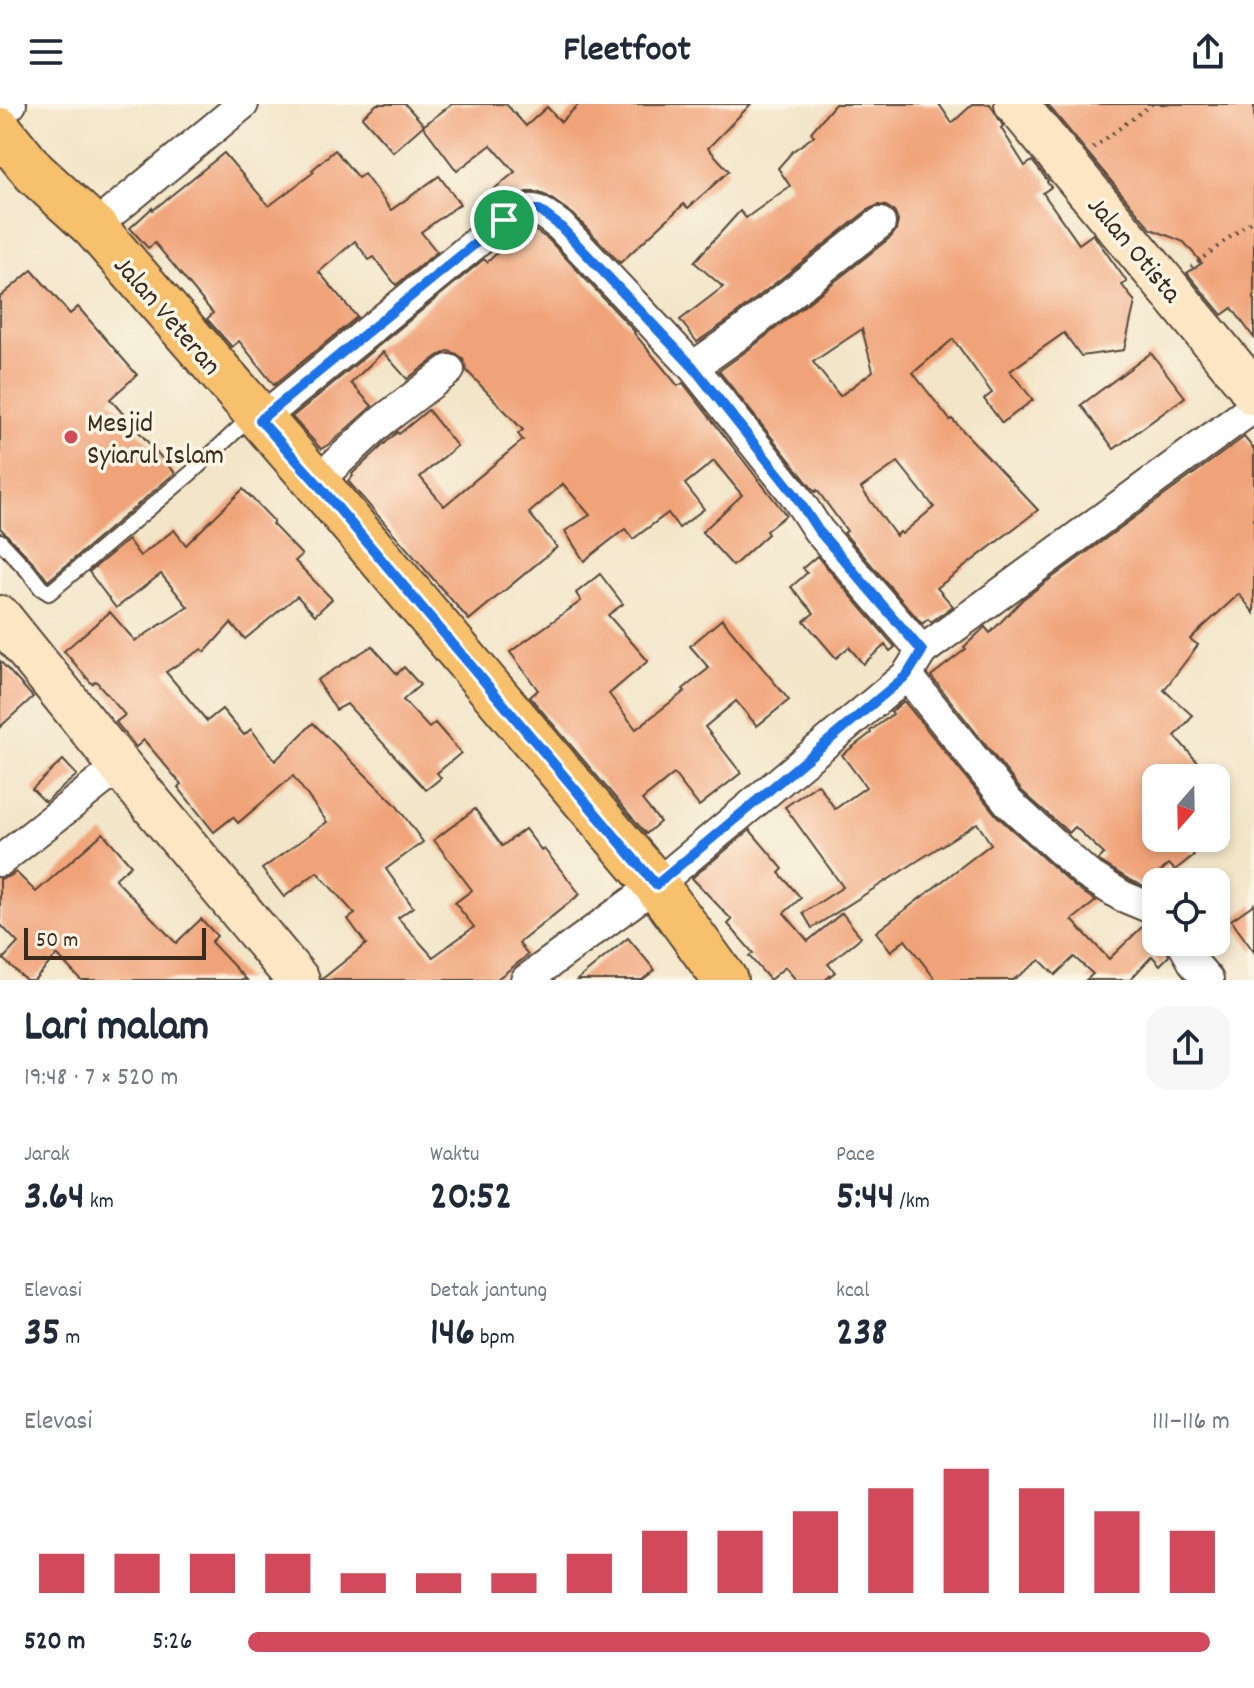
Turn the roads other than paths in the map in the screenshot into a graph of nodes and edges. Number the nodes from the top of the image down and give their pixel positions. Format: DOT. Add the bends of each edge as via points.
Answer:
graph roads {
  1 [pos="11,104"];
  2 [pos="243,104"];
  3 [pos="1016,104"];
  4 [pos="0,114"];
  5 [pos="0,130"];
  6 [pos="880,223"];
  7 [pos="94,227"];
  8 [pos="693,367"];
  9 [pos="449,370"];
  10 [pos="1254,394"];
  11 [pos="1254,407"];
  12 [pos="250,424"];
  13 [pos="316,482"];
  14 [pos="0,541"];
  15 [pos="0,617"];
  16 [pos="914,663"];
  17 [pos="120,766"];
  18 [pos="0,861"];
  19 [pos="656,885"];
  20 [pos="1142,904"];
  21 [pos="1190,956"];
  22 [pos="298,980"];
  23 [pos="526,980"];
  24 [pos="725,980"];
  25 [pos="1208,980"];
  1 -- 4 [label="street"];
  2 -- 7 [label="street"];
  3 -- 10 [label="main road, Jalan Otista"];
  5 -- 7 [label="main road, Jalan Veteran" via="34,172"];
  6 -- 8 [label="street"];
  7 -- 12 [label="main road, Jalan Veteran"];
  8 -- 12 [label="street" via="560,226 539,210 523,210"];
  8 -- 16 [label="street" via="795,495"];
  9 -- 13 [label="street" via="382,421"];
  11 -- 16 [label="street"];
  12 -- 13 [label="main road, Jalan Veteran"];
  12 -- 14 [label="lane" via="49,593"];
  13 -- 19 [label="main road, Jalan Veteran"];
  15 -- 17 [label="main road"];
  16 -- 19 [label="street"];
  16 -- 20 [label="street" via="1009,803 1087,874"];
  17 -- 18 [label="street"];
  17 -- 22 [label="main road"];
  19 -- 23 [label="street"];
  19 -- 24 [label="main road, Jalan Veteran"];
  21 -- 25 [label="street"];
}
